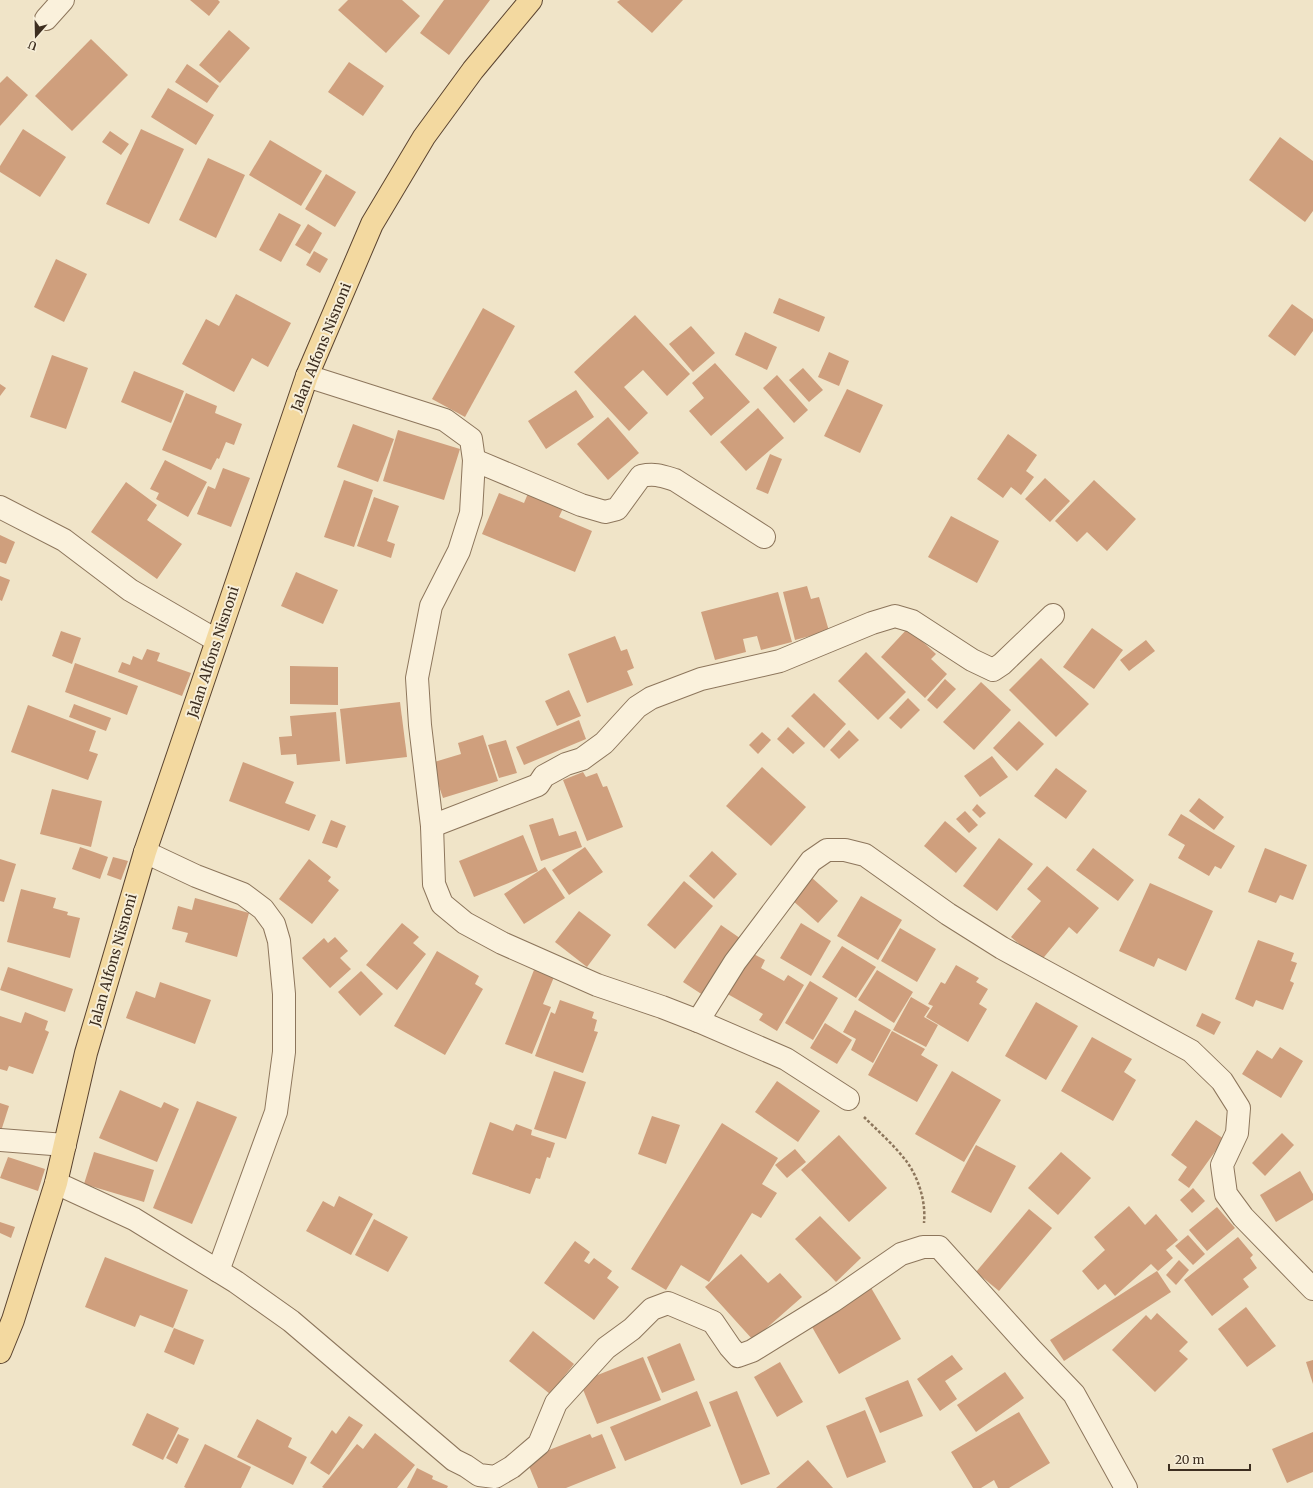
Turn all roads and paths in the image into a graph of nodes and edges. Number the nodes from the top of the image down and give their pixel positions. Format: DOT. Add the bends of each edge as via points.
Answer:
graph roads {
  1 [pos="64,0"];
  2 [pos="531,0"];
  3 [pos="46,19"];
  4 [pos="307,376"];
  5 [pos="474,460"];
  6 [pos="0,507"];
  7 [pos="764,537"];
  8 [pos="1053,615"];
  9 [pos="216,640"];
  10 [pos="432,826"];
  11 [pos="145,852"];
  12 [pos="698,1021"];
  13 [pos="848,1099"];
  14 [pos="0,1140"];
  15 [pos="65,1145"];
  16 [pos="56,1183"];
  17 [pos="923,1247"];
  18 [pos="218,1271"];
  19 [pos="1313,1288"];
  20 [pos="0,1352"];
  21 [pos="1126,1488"];
  1 -- 3 [label="street"];
  2 -- 4 [label="main road, Jalan Alfons Nisnoni" via="473,70 416,150 372,224"];
  4 -- 5 [label="street" via="445,420 471,439"];
  4 -- 9 [label="main road, Jalan Alfons Nisnoni"];
  5 -- 7 [label="street" via="605,512 617,509 641,476 659,475 675,480"];
  5 -- 10 [label="street" via="471,513 459,551 430,606 417,678"];
  6 -- 9 [label="street" via="64,540 130,590"];
  8 -- 10 [label="street" via="993,670 972,660 912,621 895,616 780,661 701,679 651,698 637,707 604,743 582,758 544,776 538,785"];
  9 -- 11 [label="main road, Jalan Alfons Nisnoni" via="197,704"];
  10 -- 12 [label="street" via="434,884 442,904 465,923 502,943 597,985"];
  11 -- 15 [label="main road, Jalan Alfons Nisnoni" via="86,1053"];
  11 -- 18 [label="street" via="243,894 263,909 274,924 279,941 284,994 284,1052 276,1112"];
  12 -- 13 [label="street" via="786,1059"];
  12 -- 19 [label="street" via="735,962 811,861 827,850 845,850 865,855 948,914 1002,948 1190,1051 1222,1081 1239,1108 1237,1133 1222,1165 1226,1194 1243,1217"];
  13 -- 17 [label="path" via="907,1162 920,1188 925,1214"];
  14 -- 15 [label="street"];
  15 -- 16 [label="main road, Jalan Alfons Nisnoni"];
  16 -- 18 [label="street" via="134,1219"];
  16 -- 20 [label="main road, Jalan Alfons Nisnoni" via="13,1320"];
  17 -- 18 [label="street" via="901,1254 826,1305 752,1351 738,1356 713,1322 668,1304 652,1309 632,1329 606,1348 556,1403 539,1444 512,1467 495,1477 479,1475 454,1460 291,1322"];
  17 -- 21 [label="street" via="939,1247 1074,1394"];
}
